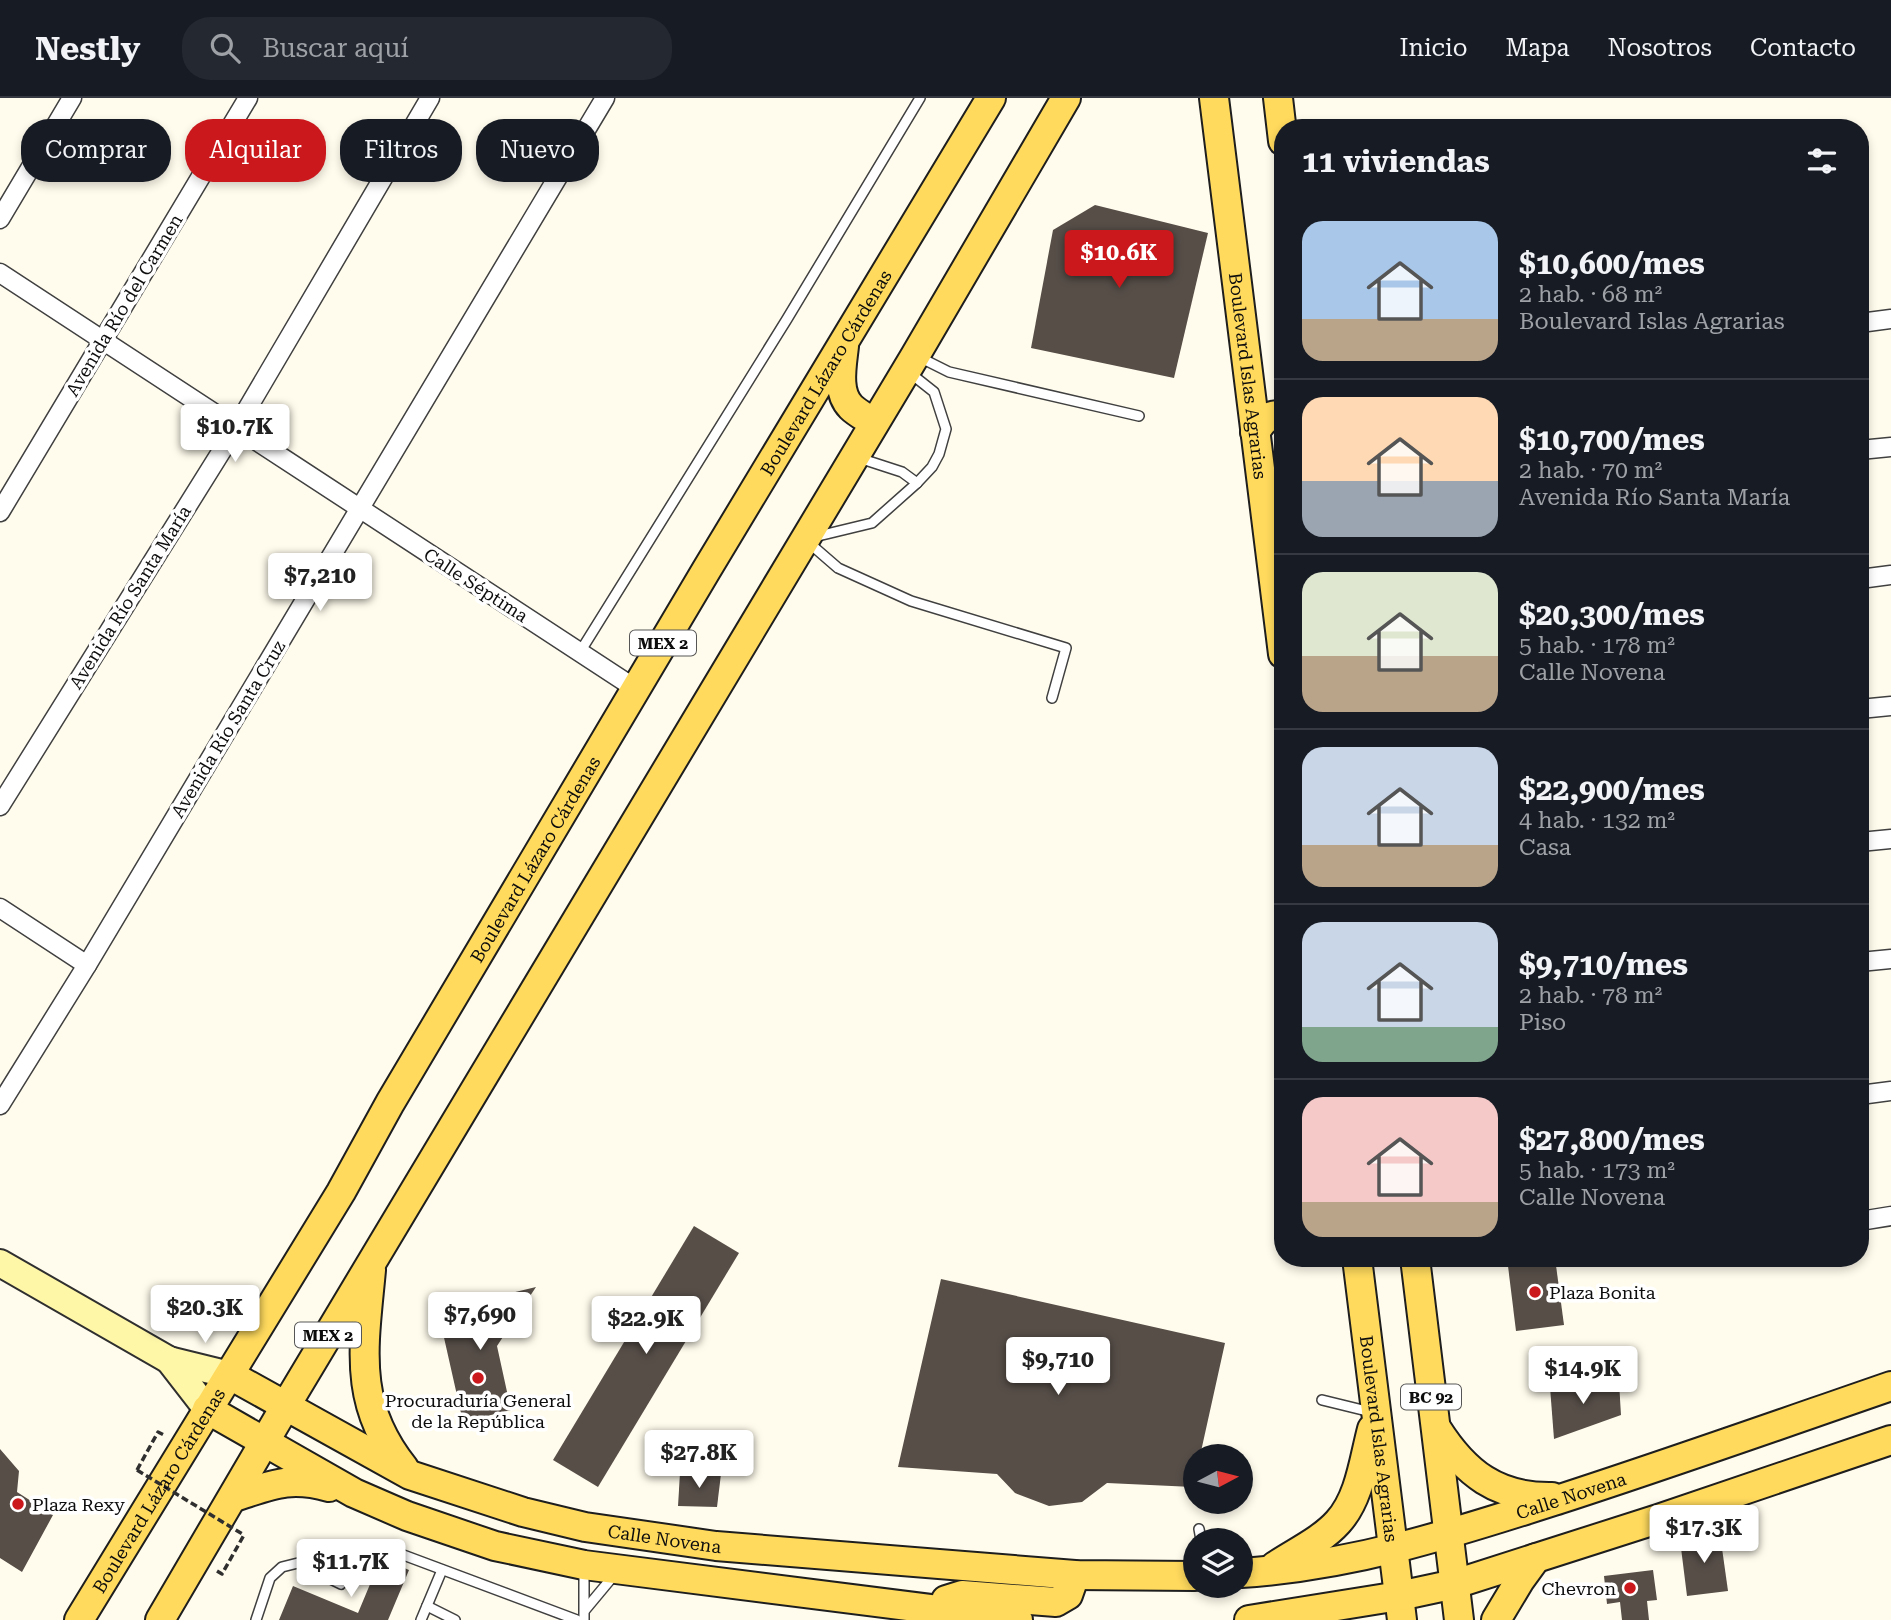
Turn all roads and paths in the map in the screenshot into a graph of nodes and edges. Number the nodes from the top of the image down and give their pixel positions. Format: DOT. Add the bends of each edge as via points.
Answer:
graph roads {
  1 [pos="72,98"];
  2 [pos="248,98"];
  3 [pos="430,98"];
  4 [pos="605,98"];
  5 [pos="920,98"];
  6 [pos="991,98"];
  7 [pos="1066,98"];
  8 [pos="1214,98"];
  9 [pos="1278,98"];
  10 [pos="1280,119"];
  11 [pos="0,219"];
  12 [pos="0,273"];
  13 [pos="1891,319"];
  14 [pos="1869,322"];
  15 [pos="102,340"];
  16 [pos="845,340"];
  17 [pos="911,363"];
  18 [pos="1274,415"];
  19 [pos="1139,416"];
  20 [pos="874,423"];
  21 [pos="236,428"];
  22 [pos="1255,432"];
  23 [pos="1891,447"];
  24 [pos="1869,449"];
  25 [pos="854,456"];
  26 [pos="917,483"];
  27 [pos="360,509"];
  28 [pos="0,512"];
  29 [pos="804,539"];
  30 [pos="1891,575"];
  31 [pos="1869,578"];
  32 [pos="1274,583"];
  33 [pos="580,652"];
  34 [pos="636,689"];
  35 [pos="1052,698"];
  36 [pos="1891,706"];
  37 [pos="1869,708"];
  38 [pos="0,806"];
  39 [pos="1891,839"];
  40 [pos="1869,841"];
  41 [pos="0,908"];
  42 [pos="1891,959"];
  43 [pos="1869,961"];
  44 [pos="87,965"];
  45 [pos="1891,1091"];
  46 [pos="1869,1094"];
  47 [pos="0,1105"];
  48 [pos="1891,1216"];
  49 [pos="1869,1219"];
  50 [pos="0,1263"];
  51 [pos="372,1263"];
  52 [pos="1358,1267"];
  53 [pos="1416,1267"];
  54 [pos="169,1360"];
  55 [pos="230,1375"];
  56 [pos="1891,1386"];
  57 [pos="1322,1400"];
  58 [pos="285,1407"];
  59 [pos="207,1409"];
  60 [pos="1377,1413"];
  61 [pos="1434,1424"];
  62 [pos="158,1432"];
  63 [pos="1891,1440"];
  64 [pos="265,1443"];
  65 [pos="410,1475"];
  66 [pos="354,1493"];
  67 [pos="1569,1496"];
  68 [pos="234,1497"];
  69 [pos="1447,1535"];
  70 [pos="716,1546"];
  71 [pos="1393,1550"];
  72 [pos="1536,1559"];
  73 [pos="584,1566"];
  74 [pos="442,1570"];
  75 [pos="618,1570"];
  76 [pos="1253,1572"];
  77 [pos="222,1574"];
  78 [pos="1075,1575"];
  79 [pos="1183,1576"];
  80 [pos="1455,1584"];
  81 [pos="426,1606"];
  82 [pos="1401,1608"];
  83 [pos="932,1610"];
  84 [pos="584,1615"];
  85 [pos="79,1620"];
  86 [pos="160,1620"];
  87 [pos="256,1620"];
  88 [pos="421,1620"];
  89 [pos="455,1620"];
  90 [pos="577,1620"];
  91 [pos="1018,1620"];
  92 [pos="1258,1620"];
  93 [pos="1459,1620"];
  94 [pos="1496,1620"];
  1 -- 11 [label="street"];
  2 -- 15 [label="street, Avenida Río del Carmen"];
  3 -- 21 [label="street, Avenida Río Santa María"];
  4 -- 27 [label="street, Avenida Río Santa Cruz"];
  5 -- 33 [label="lane"];
  6 -- 16 [label="main road, Boulevard Lázaro Cárdenas / MEX 2"];
  7 -- 17 [label="main road, MEX 2"];
  8 -- 22 [label="main road, Boulevard Islas Agrarias"];
  9 -- 10 [label="main road"];
  12 -- 15 [label="street, Calle Séptima"];
  13 -- 14 [label="street"];
  15 -- 21 [label="street, Calle Séptima"];
  15 -- 28 [label="street, Avenida Río del Carmen"];
  16 -- 20 [label="main road" via="845,399"];
  16 -- 34 [label="main road, Boulevard Lázaro Cárdenas / MEX 2"];
  17 -- 19 [label="lane"];
  17 -- 20 [label="main road, MEX 2"];
  17 -- 26 [label="lane" via="934,392 946,429 939,454"];
  18 -- 22 [label="main road" via="1263,420"];
  20 -- 25 [label="main road, MEX 2"];
  21 -- 27 [label="street, Calle Séptima"];
  21 -- 38 [label="street, Avenida Río Santa María"];
  22 -- 32 [label="main road, Boulevard Islas Agrarias"];
  23 -- 24 [label="street"];
  25 -- 26 [label="lane" via="902,472"];
  25 -- 29 [label="main road, MEX 2"];
  26 -- 29 [label="lane" via="872,523"];
  27 -- 33 [label="street, Calle Séptima"];
  27 -- 44 [label="street, Avenida Río Santa Cruz"];
  29 -- 35 [label="lane" via="838,568 911,601 1066,648"];
  29 -- 51 [label="main road, MEX 2"];
  30 -- 31 [label="street"];
  33 -- 34 [label="street, Calle Séptima"];
  34 -- 55 [label="main road, Boulevard Lázaro Cárdenas / MEX 2"];
  36 -- 37 [label="street"];
  39 -- 40 [label="street"];
  41 -- 44 [label="street"];
  42 -- 43 [label="street"];
  44 -- 47 [label="street, Avenida Río Santa Cruz"];
  45 -- 46 [label="street"];
  48 -- 49 [label="street"];
  50 -- 54 [label="street, Calle Novena"];
  51 -- 58 [label="main road, MEX 2"];
  51 -- 65 [label="main road" via="365,1345 369,1403 387,1447"];
  52 -- 60 [label="main road, Boulevard Islas Agrarias / BC 92"];
  53 -- 61 [label="main road, BC 92"];
  54 -- 55 [label="street, Calle Novena"];
  54 -- 59 [label="street, Calle Novena"];
  55 -- 58 [label="main road, Calle Novena"];
  55 -- 59 [label="main road, Boulevard Lázaro Cárdenas / MEX 2"];
  56 -- 67 [label="main road, Calle Novena"];
  57 -- 60 [label="lane"];
  58 -- 64 [label="main road, MEX 2"];
  58 -- 65 [label="main road, Calle Novena"];
  59 -- 64 [label="main road, Calle Novena"];
  59 -- 85 [label="main road, Boulevard Lázaro Cárdenas / MEX 2"];
  60 -- 71 [label="main road, Boulevard Islas Agrarias / BC 92"];
  60 -- 76 [label="main road" via="1351,1502 1339,1521 1320,1537"];
  61 -- 67 [label="main road" via="1458,1458 1489,1483 1528,1496"];
  61 -- 69 [label="main road, BC 92"];
  62 -- 77 [label="path, bridge" via="137,1470 244,1535"];
  63 -- 72 [label="main road"];
  64 -- 66 [label="main road, Calle Novena"];
  64 -- 68 [label="main road, MEX 2"];
  65 -- 70 [label="main road, Calle Novena" via="572,1524"];
  66 -- 68 [label="main road" via="297,1480"];
  66 -- 73 [label="main road, Calle Novena" via="456,1534"];
  67 -- 69 [label="main road, Calle Novena"];
  68 -- 86 [label="main road, MEX 2"];
  69 -- 71 [label="main road, Calle Novena"];
  69 -- 80 [label="main road, BC 92"];
  70 -- 73 [label="main road" via="685,1554 609,1548"];
  70 -- 78 [label="main road, Calle Novena"];
  71 -- 76 [label="main road, Calle Novena"];
  71 -- 82 [label="main road, Boulevard Islas Agrarias / BC 92"];
  72 -- 80 [label="main road"];
  72 -- 94 [label="main road"];
  73 -- 75 [label="main road, Calle Novena"];
  73 -- 84 [label="lane"];
  74 -- 81 [label="lane"];
  74 -- 87 [label="lane" via="382,1546 366,1548 341,1584 298,1563 282,1567 270,1578"];
  74 -- 90 [label="lane"];
  75 -- 83 [label="main road, Calle Novena"];
  75 -- 84 [label="lane"];
  78 -- 79 [label="main road, Calle Novena"];
  78 -- 83 [label="main road" via="1068,1595 1056,1602 962,1595"];
  80 -- 82 [label="main road"];
  80 -- 93 [label="main road, BC 92"];
  81 -- 88 [label="lane"];
  81 -- 89 [label="lane"];
  82 -- 92 [label="main road"];
  83 -- 91 [label="main road, Calle Novena"];
}
